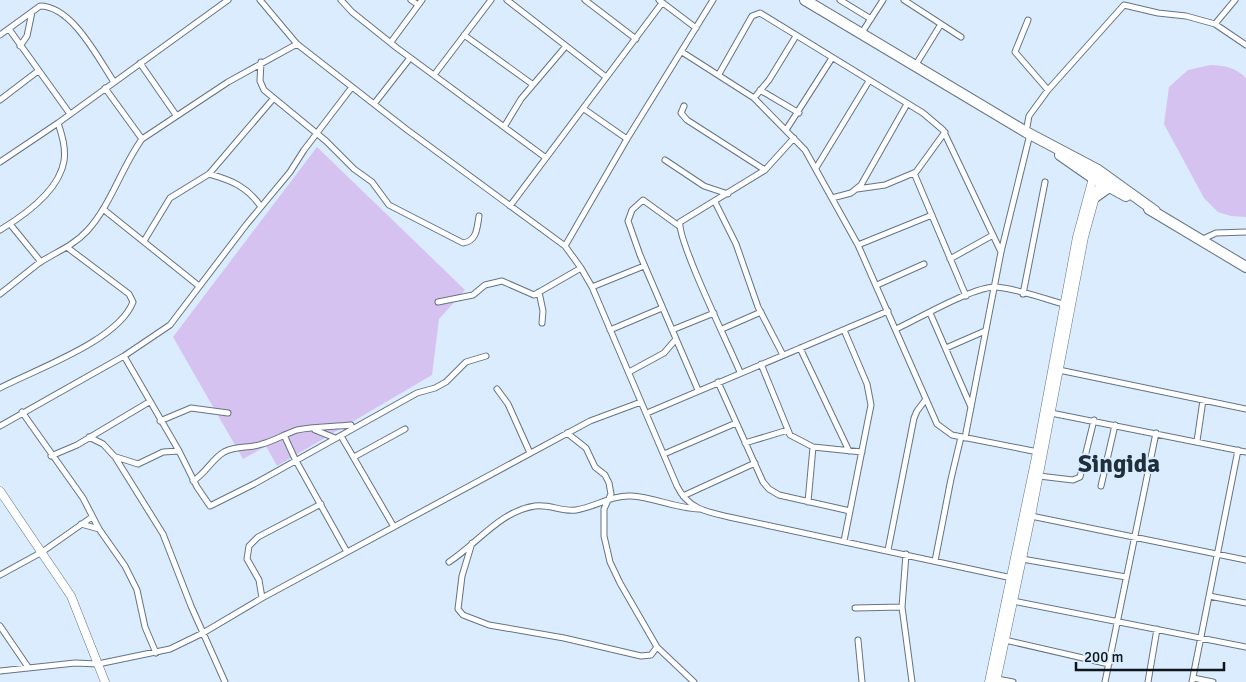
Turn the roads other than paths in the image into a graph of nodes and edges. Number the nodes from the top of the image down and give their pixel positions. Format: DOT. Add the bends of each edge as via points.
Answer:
graph roads {
  1 [pos="36,0"];
  2 [pos="228,0"];
  3 [pos="260,0"];
  4 [pos="341,0"];
  5 [pos="412,0"];
  6 [pos="422,0"];
  7 [pos="491,0"];
  8 [pos="506,0"];
  9 [pos="584,0"];
  10 [pos="713,0"];
  11 [pos="805,0"];
  12 [pos="840,0"];
  13 [pos="883,0"];
  14 [pos="904,0"];
  15 [pos="1235,0"];
  16 [pos="660,2"];
  17 [pos="418,5"];
  18 [pos="40,6"];
  19 [pos="32,12"];
  20 [pos="871,19"];
  21 [pos="1028,20"];
  22 [pos="941,24"];
  23 [pos="1214,24"];
  24 [pos="696,28"];
  25 [pos="9,29"];
  26 [pos="861,34"];
  27 [pos="0,35"];
  28 [pos="464,35"];
  29 [pos="796,36"];
  30 [pos="961,37"];
  31 [pos="636,39"];
  32 [pos="390,42"];
  33 [pos="296,44"];
  34 [pos="1246,45"];
  35 [pos="20,46"];
  36 [pos="566,46"];
  37 [pos="682,52"];
  38 [pos="410,58"];
  39 [pos="832,58"];
  40 [pos="262,62"];
  41 [pos="140,63"];
  42 [pos="915,66"];
  43 [pos="38,71"];
  44 [pos="434,74"];
  45 [pos="719,74"];
  46 [pos="606,77"];
  47 [pos="869,81"];
  48 [pos="114,82"];
  49 [pos="532,84"];
  50 [pos="352,87"];
  51 [pos="106,88"];
  52 [pos="760,90"];
  53 [pos="1048,90"];
  54 [pos="754,98"];
  55 [pos="273,99"];
  56 [pos="0,100"];
  57 [pos="374,104"];
  58 [pos="907,104"];
  59 [pos="684,106"];
  60 [pos="584,109"];
  61 [pos="799,113"];
  62 [pos="70,114"];
  63 [pos="176,115"];
  64 [pos="58,123"];
  65 [pos="504,127"];
  66 [pos="786,130"];
  67 [pos="944,132"];
  68 [pos="1028,133"];
  69 [pos="316,134"];
  70 [pos="627,138"];
  71 [pos="794,138"];
  72 [pos="142,139"];
  73 [pos="546,158"];
  74 [pos="665,160"];
  75 [pos="0,162"];
  76 [pos="816,168"];
  77 [pos="765,170"];
  78 [pos="914,173"];
  79 [pos="208,174"];
  80 [pos="1102,181"];
  81 [pos="1045,182"];
  82 [pos="857,189"];
  83 [pos="728,194"];
  84 [pos="1095,197"];
  85 [pos="832,198"];
  86 [pos="715,202"];
  87 [pos="510,206"];
  88 [pos="261,207"];
  89 [pos="103,209"];
  90 [pos="932,214"];
  91 [pos="479,216"];
  92 [pos="10,224"];
  93 [pos="679,226"];
  94 [pos="0,230"];
  95 [pos="1246,232"];
  96 [pos="993,235"];
  97 [pos="1203,239"];
  98 [pos="144,240"];
  99 [pos="858,245"];
  100 [pos="565,246"];
  101 [pos="68,248"];
  102 [pos="1001,252"];
  103 [pos="950,258"];
  104 [pos="41,262"];
  105 [pos="924,264"];
  106 [pos="644,266"];
  107 [pos="1246,267"];
  108 [pos="582,268"];
  109 [pos="199,286"];
  110 [pos="877,286"];
  111 [pos="592,287"];
  112 [pos="996,287"];
  113 [pos="539,292"];
  114 [pos="0,294"];
  115 [pos="1023,294"];
  116 [pos="966,296"];
  117 [pos="438,302"];
  118 [pos="1067,305"];
  119 [pos="662,308"];
  120 [pos="888,311"];
  121 [pos="761,312"];
  122 [pos="714,313"];
  123 [pos="930,314"];
  124 [pos="542,324"];
  125 [pos="722,329"];
  126 [pos="896,329"];
  127 [pos="610,330"];
  128 [pos="672,330"];
  129 [pos="844,330"];
  130 [pos="985,331"];
  131 [pos="676,339"];
  132 [pos="800,348"];
  133 [pos="946,348"];
  134 [pos="783,355"];
  135 [pos="124,356"];
  136 [pos="486,356"];
  137 [pos="761,364"];
  138 [pos="1059,370"];
  139 [pos="629,372"];
  140 [pos="740,372"];
  141 [pos="718,382"];
  142 [pos="0,388"];
  143 [pos="498,389"];
  144 [pos="698,390"];
  145 [pos="926,399"];
  146 [pos="1204,400"];
  147 [pos="149,402"];
  148 [pos="642,402"];
  149 [pos="971,408"];
  150 [pos="1246,409"];
  151 [pos="22,412"];
  152 [pos="228,413"];
  153 [pos="647,413"];
  154 [pos="1051,413"];
  155 [pos="1094,420"];
  156 [pos="160,421"];
  157 [pos="736,423"];
  158 [pos="351,425"];
  159 [pos="1115,425"];
  160 [pos="0,426"];
  161 [pos="311,429"];
  162 [pos="404,429"];
  163 [pos="788,430"];
  164 [pos="567,433"];
  165 [pos="1156,433"];
  166 [pos="284,435"];
  167 [pos="89,437"];
  168 [pos="338,437"];
  169 [pos="963,437"];
  170 [pos="1197,442"];
  171 [pos="745,443"];
  172 [pos="813,447"];
  173 [pos="1238,450"];
  174 [pos="179,451"];
  175 [pos="849,451"];
  176 [pos="862,452"];
  177 [pos="1246,452"];
  178 [pos="1040,453"];
  179 [pos="530,454"];
  180 [pos="664,454"];
  181 [pos="51,456"];
  182 [pos="115,457"];
  183 [pos="354,457"];
  184 [pos="295,459"];
  185 [pos="755,463"];
  186 [pos="1039,476"];
  187 [pos="193,481"];
  188 [pos="1101,486"];
  189 [pos="0,491"];
  190 [pos="683,496"];
  191 [pos="609,500"];
  192 [pos="808,502"];
  193 [pos="321,504"];
  194 [pos="699,510"];
  195 [pos="850,511"];
  196 [pos="1031,516"];
  197 [pos="92,517"];
  198 [pos="81,524"];
  199 [pos="394,527"];
  200 [pos="99,529"];
  201 [pos="1134,538"];
  202 [pos="844,541"];
  203 [pos="472,543"];
  204 [pos="888,550"];
  205 [pos="42,552"];
  206 [pos="347,552"];
  207 [pos="906,554"];
  208 [pos="1218,555"];
  209 [pos="1022,559"];
  210 [pos="1246,560"];
  211 [pos="935,561"];
  212 [pos="449,562"];
  213 [pos="0,574"];
  214 [pos="1126,577"];
  215 [pos="1014,578"];
  216 [pos="1209,596"];
  217 [pos="262,598"];
  218 [pos="1013,601"];
  219 [pos="1246,603"];
  220 [pos="902,607"];
  221 [pos="855,608"];
  222 [pos="1118,620"];
  223 [pos="0,626"];
  224 [pos="1157,629"];
  225 [pos="204,633"];
  226 [pos="1200,637"];
  227 [pos="858,640"];
  228 [pos="1005,640"];
  229 [pos="657,647"];
  230 [pos="1246,647"];
  231 [pos="156,653"];
  232 [pos="98,664"];
  233 [pos="1109,664"];
  234 [pos="28,668"];
  235 [pos="0,671"];
  236 [pos="997,680"];
  237 [pos="1192,680"];
  238 [pos="105,682"];
  239 [pos="225,682"];
  240 [pos="694,682"];
  241 [pos="862,682"];
  242 [pos="912,682"];
  243 [pos="989,682"];
  244 [pos="1012,682"];
  245 [pos="1105,682"];
  246 [pos="1148,682"];
  247 [pos="1213,682"];
  1 -- 18 [label="street"];
  2 -- 41 [label="street"];
  3 -- 33 [label="street"];
  4 -- 32 [label="street"];
  5 -- 17 [label="street"];
  6 -- 17 [label="street"];
  7 -- 28 [label="street"];
  8 -- 36 [label="street"];
  9 -- 31 [label="street"];
  10 -- 24 [label="street"];
  11 -- 26 [label="highway"];
  12 -- 20 [label="street"];
  13 -- 20 [label="street"];
  14 -- 22 [label="street"];
  15 -- 23 [label="street"];
  16 -- 24 [label="street"];
  16 -- 31 [label="street"];
  17 -- 32 [label="street"];
  18 -- 19 [label="street"];
  18 -- 48 [label="street" via="50,6 64,14"];
  19 -- 25 [label="street"];
  19 -- 35 [label="street" via="27,36"];
  20 -- 26 [label="street"];
  21 -- 53 [label="street" via="1016,52"];
  22 -- 30 [label="street"];
  22 -- 42 [label="street"];
  23 -- 34 [label="street"];
  23 -- 53 [label="street" via="1124,4"];
  24 -- 37 [label="street"];
  25 -- 27 [label="street"];
  25 -- 35 [label="street"];
  26 -- 42 [label="highway"];
  28 -- 44 [label="street"];
  28 -- 49 [label="street"];
  29 -- 39 [label="street"];
  29 -- 45 [label="street" via="760,13 756,14"];
  29 -- 52 [label="street"];
  31 -- 46 [label="street"];
  32 -- 38 [label="street"];
  33 -- 40 [label="street"];
  33 -- 50 [label="street"];
  35 -- 43 [label="street"];
  36 -- 46 [label="street"];
  36 -- 49 [label="street"];
  37 -- 45 [label="street"];
  37 -- 70 [label="street"];
  38 -- 44 [label="street"];
  38 -- 57 [label="street"];
  39 -- 47 [label="street"];
  39 -- 61 [label="street"];
  40 -- 55 [label="street" via="260,81"];
  40 -- 63 [label="street"];
  41 -- 48 [label="street"];
  41 -- 63 [label="street"];
  42 -- 68 [label="highway"];
  43 -- 56 [label="street"];
  43 -- 62 [label="street"];
  44 -- 65 [label="street"];
  45 -- 54 [label="street"];
  46 -- 60 [label="street"];
  47 -- 58 [label="street"];
  47 -- 76 [label="street"];
  48 -- 51 [label="street"];
  49 -- 65 [label="street"];
  50 -- 57 [label="street"];
  50 -- 69 [label="street"];
  51 -- 62 [label="street"];
  51 -- 72 [label="street"];
  52 -- 54 [label="street"];
  52 -- 61 [label="street"];
  53 -- 68 [label="street" via="1029,116"];
  54 -- 66 [label="street"];
  55 -- 69 [label="street"];
  55 -- 79 [label="street"];
  57 -- 87 [label="street"];
  58 -- 67 [label="street"];
  58 -- 82 [label="street"];
  59 -- 77 [label="street" via="681,113 687,120"];
  60 -- 70 [label="street"];
  60 -- 73 [label="street"];
  61 -- 66 [label="street"];
  62 -- 64 [label="street"];
  63 -- 72 [label="street"];
  64 -- 75 [label="street"];
  64 -- 92 [label="street" via="64,153 61,174 45,196"];
  65 -- 73 [label="street"];
  66 -- 71 [label="street"];
  67 -- 78 [label="street"];
  67 -- 96 [label="street"];
  68 -- 80 [label="highway"];
  68 -- 102 [label="street"];
  69 -- 88 [label="street"];
  69 -- 91 [label="street" via="372,182 389,205 414,219 463,243 472,240 476,234"];
  70 -- 100 [label="street"];
  71 -- 76 [label="street"];
  71 -- 77 [label="street"];
  72 -- 89 [label="street"];
  73 -- 87 [label="street"];
  74 -- 83 [label="street" via="711,190"];
  76 -- 85 [label="street"];
  77 -- 83 [label="street"];
  78 -- 82 [label="street" via="886,185"];
  78 -- 90 [label="street"];
  79 -- 88 [label="street" via="227,178 243,187"];
  79 -- 98 [label="street" via="170,198"];
  80 -- 84 [label="highway"];
  80 -- 97 [label="highway"];
  80 -- 118 [label="main road" via="1077,237"];
  81 -- 115 [label="street"];
  82 -- 85 [label="street"];
  83 -- 86 [label="street"];
  84 -- 118 [label="main road"];
  85 -- 99 [label="street"];
  86 -- 93 [label="street" via="683,220"];
  86 -- 121 [label="street" via="736,244"];
  87 -- 100 [label="street"];
  88 -- 109 [label="street"];
  89 -- 98 [label="street"];
  89 -- 101 [label="street" via="87,232"];
  90 -- 99 [label="street"];
  90 -- 103 [label="street"];
  92 -- 94 [label="street"];
  92 -- 104 [label="street"];
  93 -- 106 [label="street" via="646,201 637,204 628,221"];
  93 -- 122 [label="street"];
  95 -- 97 [label="street" via="1216,233"];
  96 -- 102 [label="street"];
  96 -- 103 [label="street"];
  97 -- 107 [label="highway"];
  98 -- 109 [label="street"];
  99 -- 110 [label="street"];
  100 -- 108 [label="street"];
  101 -- 104 [label="street"];
  101 -- 142 [label="street" via="129,294 133,302 130,311 104,335"];
  102 -- 112 [label="street"];
  103 -- 116 [label="street"];
  104 -- 114 [label="street"];
  105 -- 110 [label="street"];
  106 -- 111 [label="street"];
  106 -- 119 [label="street"];
  108 -- 111 [label="street"];
  108 -- 113 [label="street"];
  109 -- 135 [label="street" via="170,324"];
  110 -- 120 [label="street"];
  111 -- 127 [label="street"];
  112 -- 115 [label="street"];
  112 -- 116 [label="street"];
  112 -- 130 [label="street"];
  113 -- 117 [label="street" via="532,296 502,281 485,285 473,295"];
  113 -- 124 [label="street"];
  115 -- 118 [label="street"];
  116 -- 123 [label="street"];
  118 -- 138 [label="main road"];
  118 -- 178 [label="main road"];
  119 -- 127 [label="street"];
  119 -- 128 [label="street"];
  120 -- 126 [label="street"];
  120 -- 129 [label="street"];
  121 -- 125 [label="street"];
  121 -- 134 [label="street"];
  122 -- 125 [label="street"];
  122 -- 128 [label="street"];
  123 -- 126 [label="street"];
  123 -- 133 [label="street"];
  125 -- 140 [label="street"];
  126 -- 145 [label="street"];
  127 -- 139 [label="street"];
  128 -- 131 [label="street"];
  129 -- 132 [label="street"];
  129 -- 176 [label="street" via="871,396 872,406"];
  130 -- 133 [label="street"];
  130 -- 149 [label="street"];
  131 -- 139 [label="street" via="664,353"];
  131 -- 144 [label="street"];
  132 -- 134 [label="street"];
  132 -- 175 [label="street"];
  133 -- 149 [label="street"];
  134 -- 137 [label="street"];
  135 -- 147 [label="street"];
  135 -- 151 [label="street"];
  136 -- 168 [label="street" via="470,359 441,385 417,392"];
  137 -- 140 [label="street"];
  137 -- 163 [label="street"];
  138 -- 146 [label="street"];
  138 -- 154 [label="main road"];
  139 -- 148 [label="street"];
  140 -- 141 [label="street"];
  141 -- 144 [label="street"];
  141 -- 157 [label="street"];
  143 -- 179 [label="street"];
  144 -- 153 [label="street"];
  145 -- 169 [label="street" via="937,424 943,430"];
  145 -- 204 [label="street" via="914,418"];
  146 -- 150 [label="street"];
  146 -- 170 [label="street"];
  147 -- 156 [label="street"];
  147 -- 167 [label="street"];
  148 -- 153 [label="street"];
  148 -- 164 [label="street" via="613,411"];
  149 -- 169 [label="street"];
  151 -- 160 [label="street"];
  151 -- 181 [label="street"];
  152 -- 156 [label="street" via="191,408"];
  153 -- 180 [label="street"];
  154 -- 155 [label="street"];
  154 -- 178 [label="main road"];
  155 -- 159 [label="street"];
  155 -- 186 [label="street" via="1080,477 1073,480"];
  156 -- 174 [label="street"];
  157 -- 171 [label="street"];
  157 -- 180 [label="street"];
  158 -- 161 [label="street"];
  159 -- 165 [label="street"];
  159 -- 188 [label="street"];
  161 -- 166 [label="street"];
  161 -- 168 [label="street"];
  162 -- 183 [label="street"];
  163 -- 171 [label="street"];
  163 -- 172 [label="street" via="798,440"];
  164 -- 179 [label="street"];
  164 -- 191 [label="street" via="586,448 607,479 611,494"];
  165 -- 170 [label="street"];
  165 -- 201 [label="street"];
  166 -- 184 [label="street"];
  166 -- 187 [label="street" via="260,445 244,445 223,453"];
  167 -- 181 [label="street"];
  167 -- 182 [label="street"];
  168 -- 183 [label="street"];
  168 -- 184 [label="street"];
  169 -- 178 [label="street"];
  169 -- 211 [label="street" via="951,478"];
  170 -- 173 [label="street"];
  171 -- 185 [label="street"];
  172 -- 175 [label="street"];
  172 -- 192 [label="street"];
  173 -- 177 [label="street"];
  173 -- 208 [label="street"];
  174 -- 182 [label="street" via="163,452 138,464"];
  174 -- 187 [label="street"];
  175 -- 176 [label="street"];
  176 -- 195 [label="street"];
  178 -- 186 [label="main road"];
  178 -- 215 [label="main road"];
  179 -- 199 [label="street"];
  180 -- 190 [label="street"];
  181 -- 197 [label="street" via="83,498"];
  182 -- 225 [label="street" via="168,542"];
  183 -- 199 [label="street"];
  184 -- 187 [label="street" via="213,506 206,504"];
  184 -- 193 [label="street"];
  185 -- 190 [label="street"];
  185 -- 192 [label="street" via="769,489 779,495"];
  186 -- 196 [label="main road"];
  189 -- 205 [label="main road"];
  190 -- 194 [label="street"];
  191 -- 194 [label="street" via="633,496"];
  191 -- 203 [label="street" via="570,511 552,506 525,509"];
  191 -- 229 [label="street" via="603,521 608,556"];
  192 -- 195 [label="street"];
  193 -- 206 [label="street"];
  193 -- 217 [label="street" via="258,537 249,546 247,559 259,580"];
  194 -- 202 [label="street"];
  195 -- 202 [label="street"];
  196 -- 201 [label="street"];
  196 -- 209 [label="main road"];
  197 -- 198 [label="street"];
  197 -- 200 [label="street"];
  198 -- 200 [label="street"];
  198 -- 205 [label="street"];
  199 -- 206 [label="street"];
  200 -- 231 [label="street" via="131,578"];
  201 -- 208 [label="street"];
  201 -- 214 [label="street"];
  202 -- 204 [label="street"];
  203 -- 212 [label="street"];
  203 -- 229 [label="street" via="460,589 458,609 463,615 489,625 642,656 651,655"];
  204 -- 207 [label="street"];
  205 -- 213 [label="street"];
  205 -- 232 [label="main road" via="71,596"];
  206 -- 217 [label="street"];
  207 -- 211 [label="street"];
  207 -- 220 [label="street"];
  208 -- 210 [label="street"];
  208 -- 216 [label="street"];
  209 -- 214 [label="street"];
  209 -- 215 [label="main road"];
  211 -- 215 [label="street"];
  214 -- 222 [label="street"];
  215 -- 218 [label="main road"];
  215 -- 243 [label="main road"];
  216 -- 219 [label="street"];
  216 -- 226 [label="street"];
  217 -- 225 [label="street"];
  218 -- 222 [label="street"];
  218 -- 228 [label="main road"];
  220 -- 221 [label="street"];
  220 -- 242 [label="street"];
  222 -- 224 [label="street"];
  222 -- 233 [label="street"];
  223 -- 234 [label="street"];
  224 -- 226 [label="street"];
  224 -- 246 [label="street"];
  225 -- 231 [label="street" via="170,650"];
  225 -- 239 [label="street"];
  226 -- 230 [label="street"];
  226 -- 237 [label="street"];
  227 -- 241 [label="street"];
  228 -- 233 [label="street"];
  228 -- 236 [label="main road"];
  229 -- 240 [label="street"];
  231 -- 232 [label="street"];
  232 -- 234 [label="street"];
  232 -- 238 [label="main road"];
  233 -- 245 [label="street"];
  234 -- 235 [label="street"];
  236 -- 244 [label="street"];
  237 -- 247 [label="street"];
}
